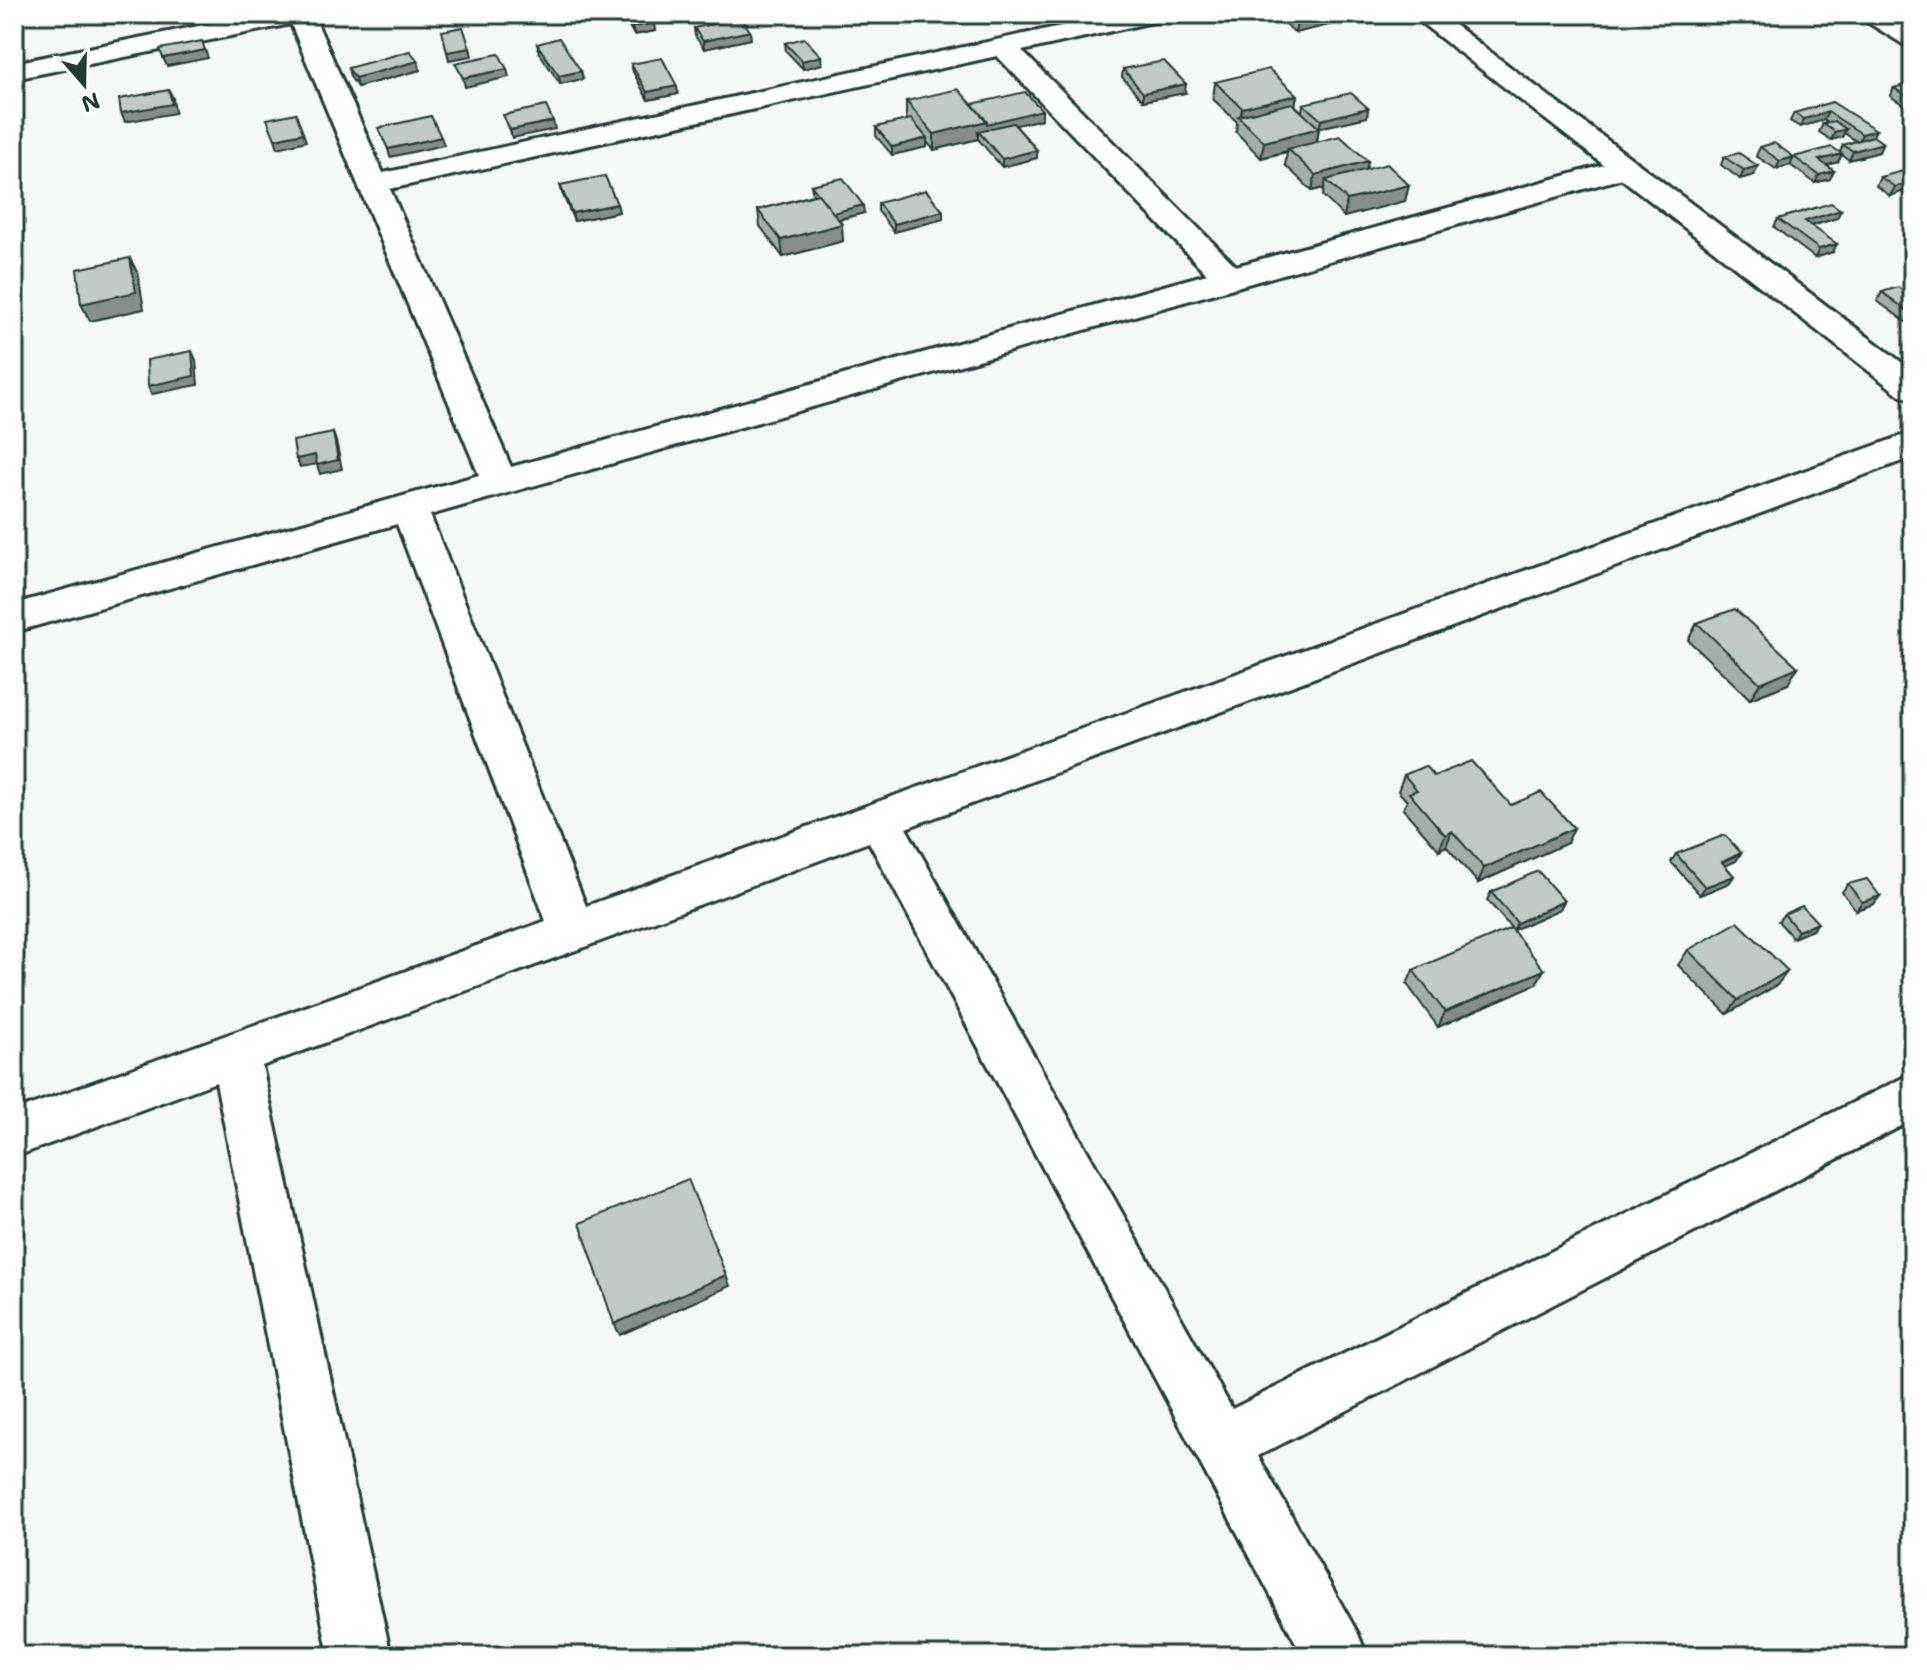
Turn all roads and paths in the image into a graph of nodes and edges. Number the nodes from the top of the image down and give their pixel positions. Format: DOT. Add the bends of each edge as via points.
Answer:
graph roads {
  1 [pos="299,14"];
  2 [pos="1153,14"];
  3 [pos="1423,14"];
  4 [pos="1873,14"];
  5 [pos="1913,38"];
  6 [pos="1004,48"];
  7 [pos="14,71"];
  8 [pos="1626,168"];
  9 [pos="373,184"];
  10 [pos="1230,279"];
  11 [pos="1913,388"];
  12 [pos="1913,444"];
  13 [pos="500,482"];
  14 [pos="409,508"];
  15 [pos="14,618"];
  16 [pos="879,819"];
  17 [pos="573,931"];
  18 [pos="235,1054"];
  19 [pos="1913,1095"];
  20 [pos="14,1134"];
  21 [pos="1220,1445"];
  22 [pos="360,1656"];
  23 [pos="1336,1656"];
  1 -- 7 [label="street" via="132,36"];
  1 -- 9 [label="street"];
  2 -- 6 [label="street"];
  3 -- 8 [label="street"];
  4 -- 5 [label="street"];
  6 -- 9 [label="street"];
  6 -- 10 [label="street"];
  8 -- 10 [label="street"];
  8 -- 11 [label="street"];
  9 -- 13 [label="street"];
  10 -- 13 [label="street"];
  12 -- 16 [label="street"];
  13 -- 14 [label="street"];
  14 -- 15 [label="street"];
  14 -- 17 [label="street"];
  16 -- 17 [label="street"];
  16 -- 21 [label="street"];
  17 -- 18 [label="street"];
  18 -- 20 [label="street"];
  18 -- 22 [label="street"];
  19 -- 21 [label="street"];
  21 -- 23 [label="street"];
}
